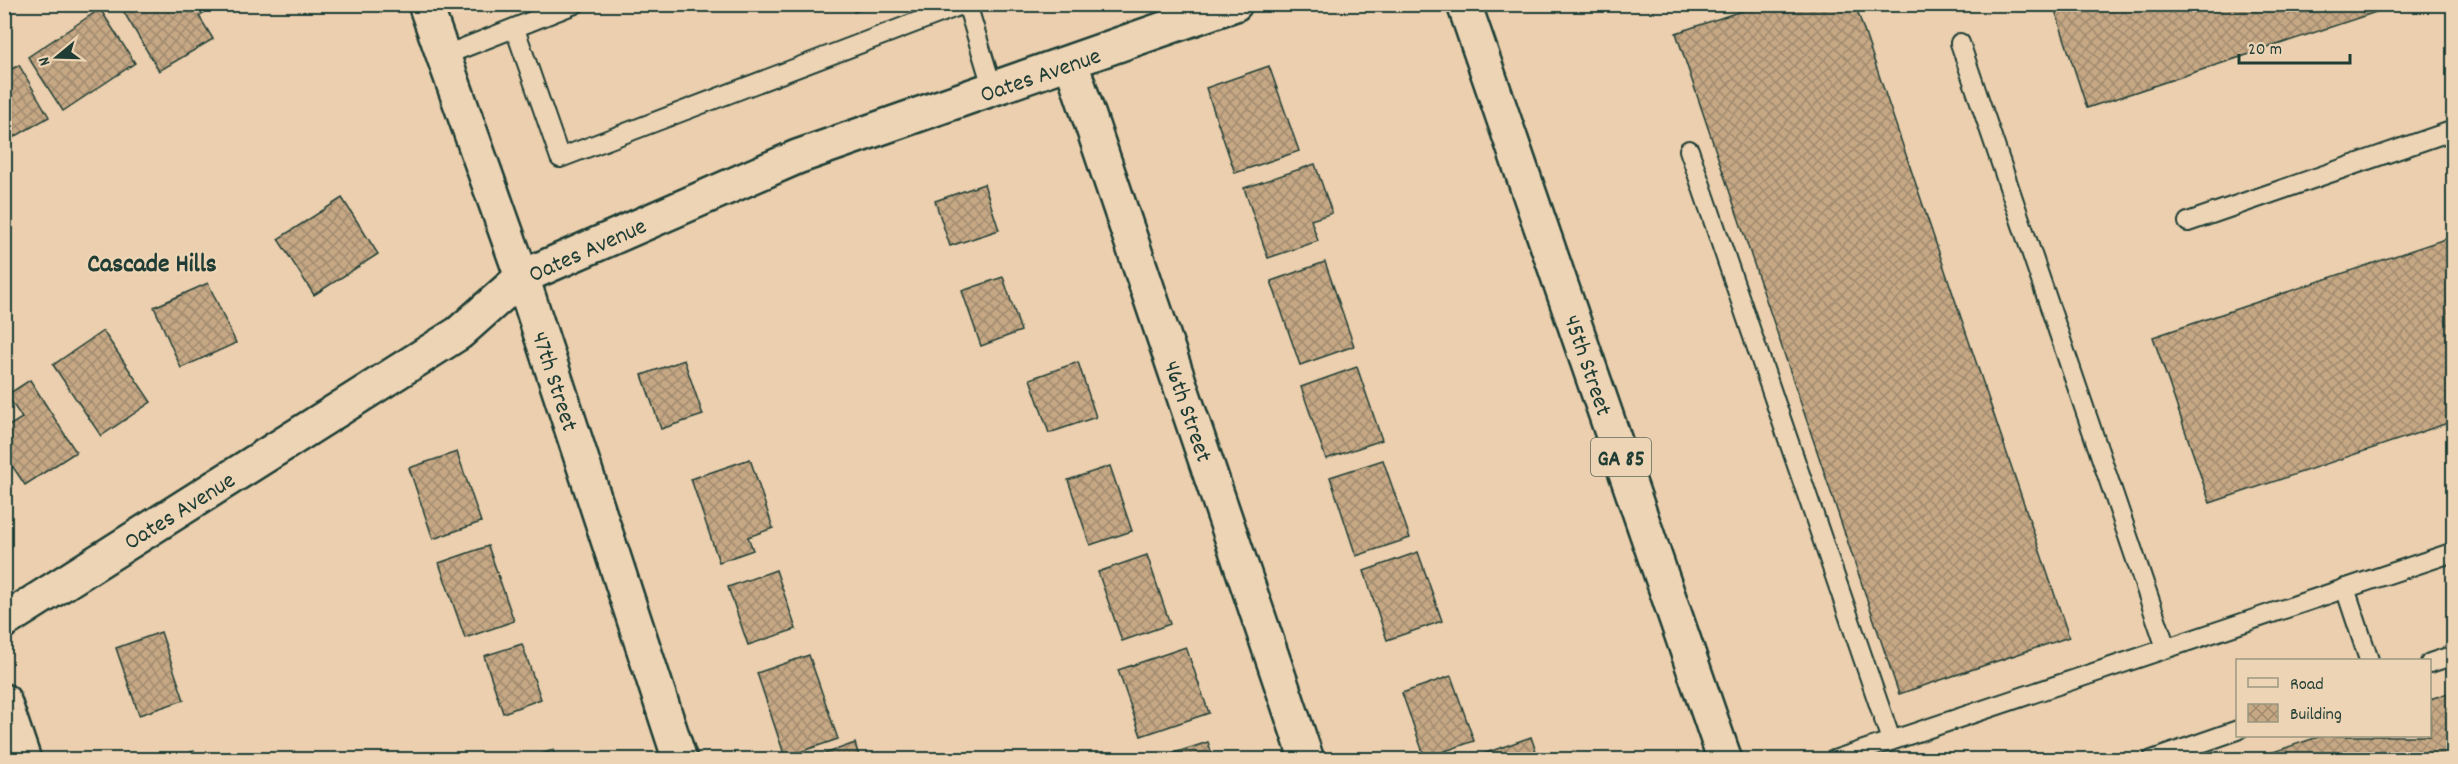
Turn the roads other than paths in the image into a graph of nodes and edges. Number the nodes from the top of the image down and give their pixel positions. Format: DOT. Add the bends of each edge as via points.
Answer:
graph roads {
  1 [pos="424,4"];
  2 [pos="575,4"];
  3 [pos="966,4"];
  4 [pos="1235,4"];
  5 [pos="1464,4"];
  6 [pos="515,29"];
  7 [pos="1960,43"];
  8 [pos="443,56"];
  9 [pos="1071,63"];
  10 [pos="993,90"];
  11 [pos="2454,130"];
  12 [pos="1689,150"];
  13 [pos="2188,222"];
  14 [pos="522,277"];
  15 [pos="2454,552"];
  16 [pos="2344,588"];
  17 [pos="4,621"];
  18 [pos="2166,648"];
  19 [pos="2454,655"];
  20 [pos="2369,659"];
  21 [pos="2431,663"];
  22 [pos="4,701"];
  23 [pos="2236,731"];
  24 [pos="1891,740"];
  25 [pos="24,759"];
  26 [pos="680,759"];
  27 [pos="1307,759"];
  28 [pos="1725,759"];
  29 [pos="1834,759"];
  30 [pos="2152,759"];
  1 -- 8 [label="street, 47th Street"];
  2 -- 6 [label="lane"];
  3 -- 6 [label="lane" via="560,158"];
  3 -- 10 [label="lane"];
  4 -- 9 [label="street, Oates Avenue"];
  5 -- 28 [label="street, 45th Street / GA 85"];
  6 -- 8 [label="lane"];
  7 -- 18 [label="lane"];
  8 -- 14 [label="street, 47th Street"];
  9 -- 10 [label="street, Oates Avenue"];
  9 -- 27 [label="street, 46th Street"];
  10 -- 14 [label="street, Oates Avenue" via="797,157"];
  11 -- 13 [label="lane"];
  12 -- 24 [label="lane"];
  14 -- 17 [label="street, Oates Avenue" via="459,333"];
  14 -- 26 [label="street, 47th Street"];
  15 -- 16 [label="lane"];
  16 -- 18 [label="lane"];
  16 -- 20 [label="lane"];
  18 -- 24 [label="lane"];
  19 -- 21 [label="lane"];
  22 -- 25 [label="street"];
  23 -- 30 [label="lane"];
  24 -- 29 [label="lane"];
}
